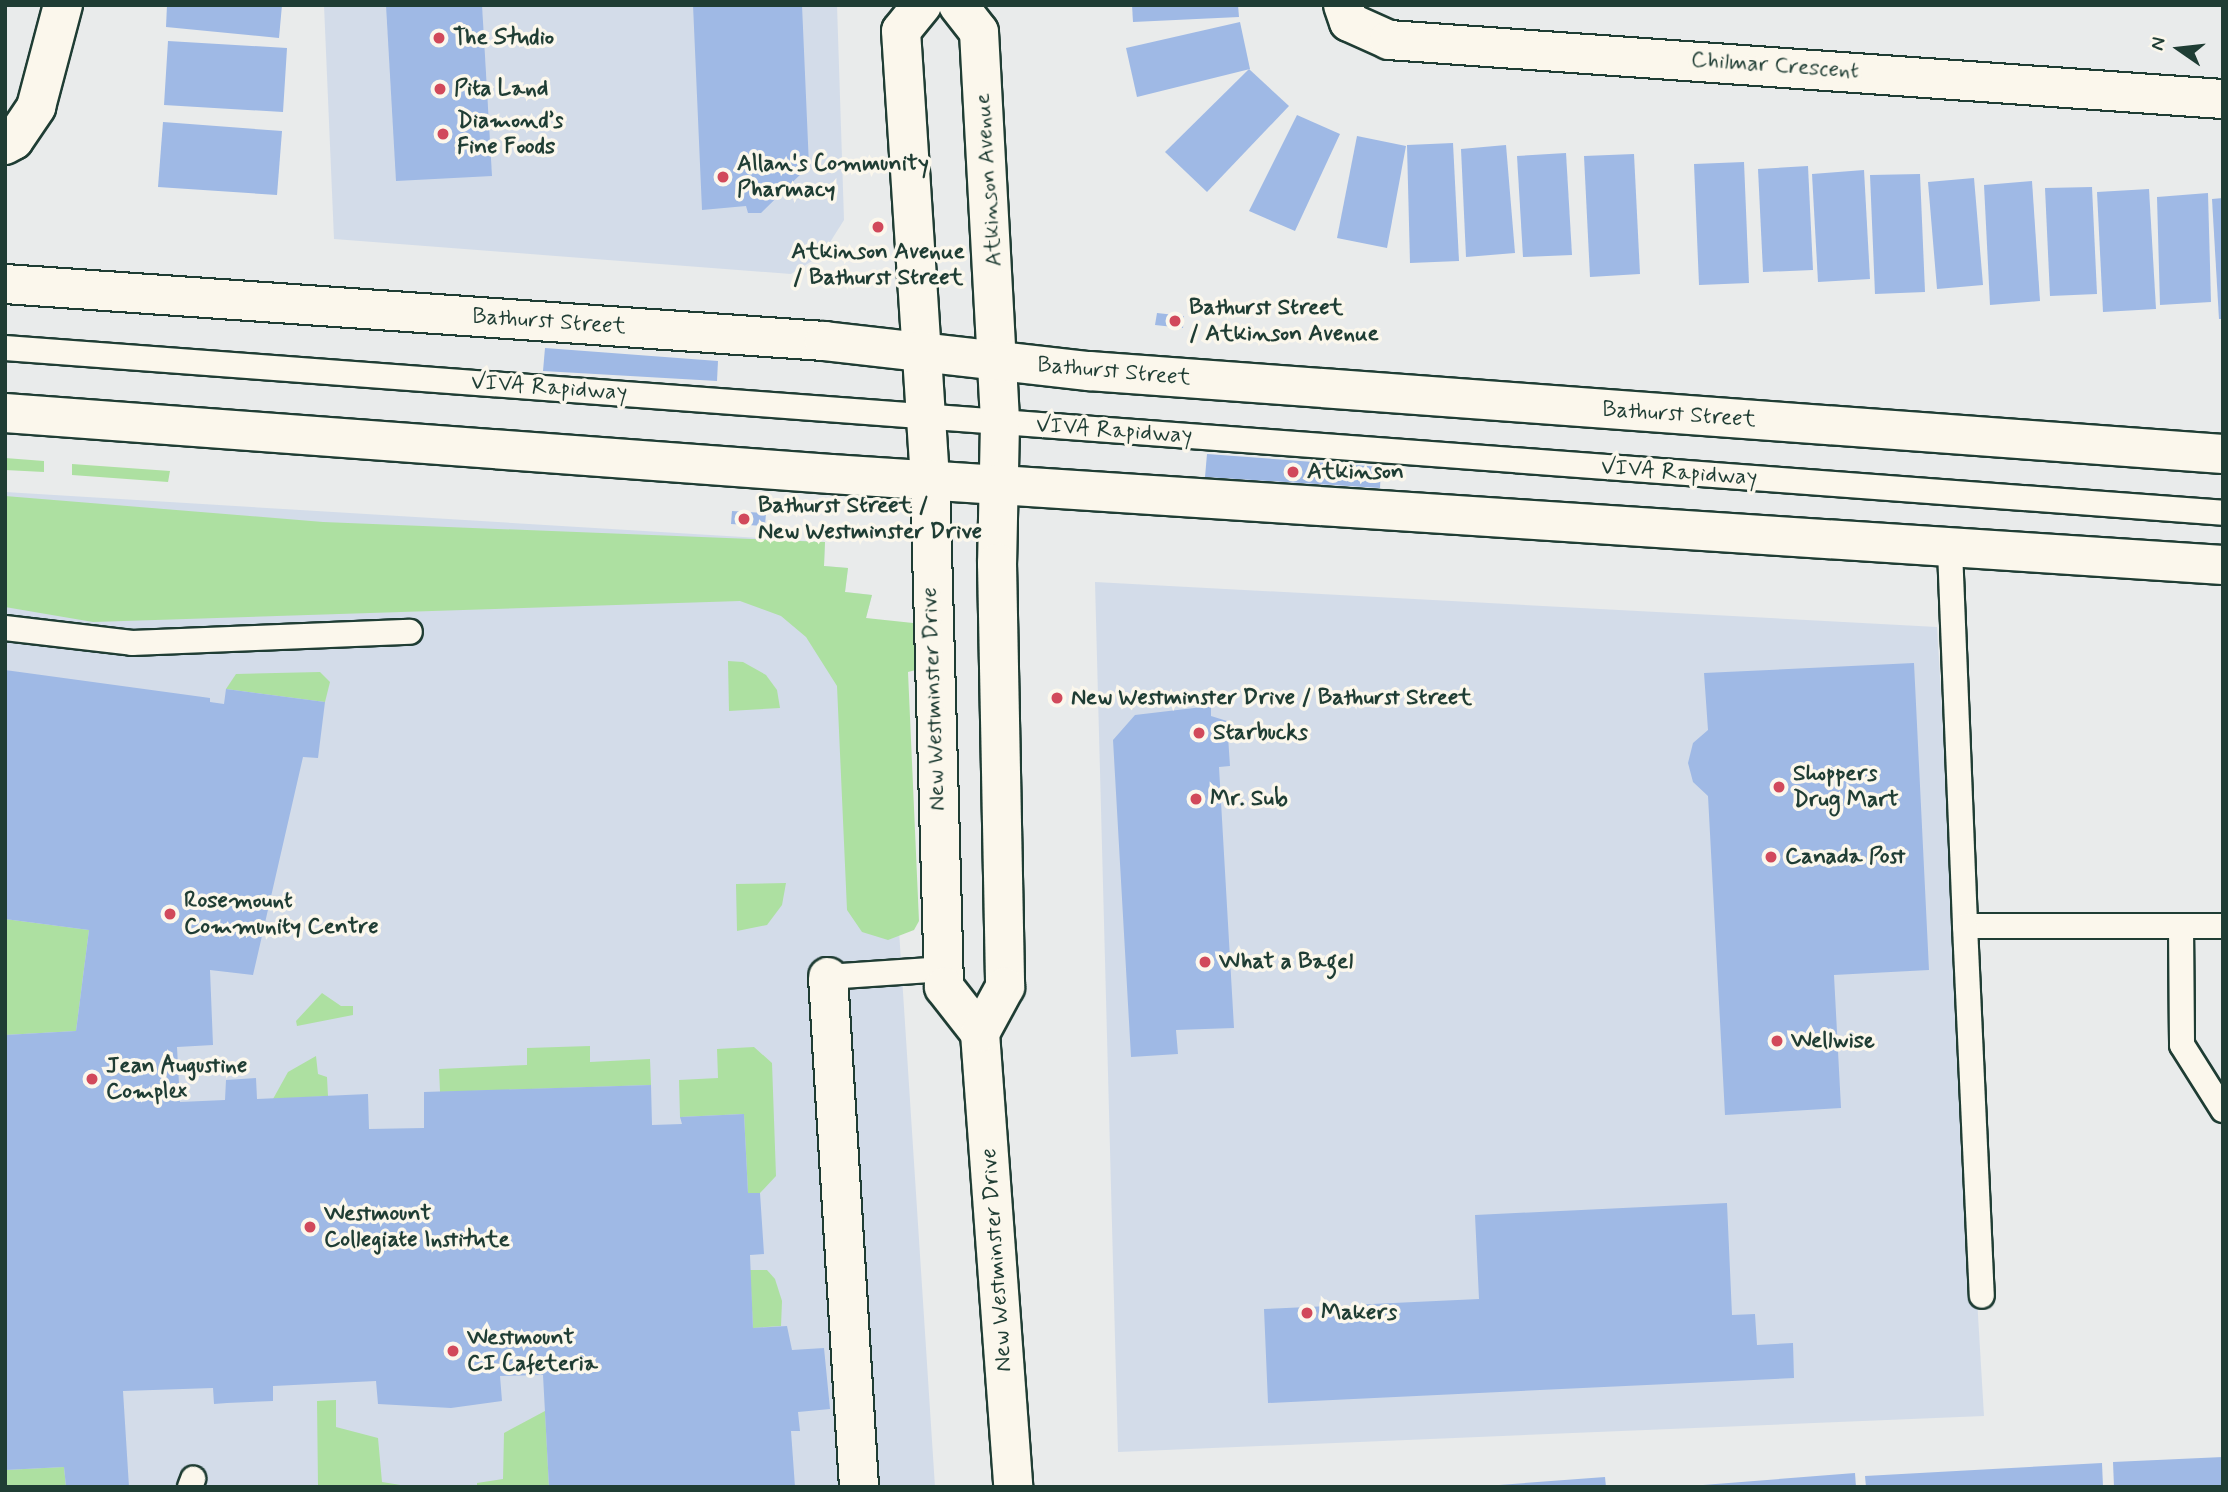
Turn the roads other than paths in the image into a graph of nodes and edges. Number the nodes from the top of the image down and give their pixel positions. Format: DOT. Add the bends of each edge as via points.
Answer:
graph roads {
  1 [pos="63,5"];
  2 [pos="922,5"];
  3 [pos="958,5"];
  4 [pos="1343,5"];
  5 [pos="2223,99"];
  6 [pos="5,145"];
  7 [pos="5,284"];
  8 [pos="5,348"];
  9 [pos="923,354"];
  10 [pos="997,362"];
  11 [pos="5,413"];
  12 [pos="925,417"];
  13 [pos="1000,423"];
  14 [pos="2223,454"];
  15 [pos="930,479"];
  16 [pos="999,484"];
  17 [pos="2223,513"];
  18 [pos="1950,550"];
  19 [pos="2223,565"];
  20 [pos="5,628"];
  21 [pos="410,632"];
  22 [pos="1965,926"];
  23 [pos="2223,926"];
  24 [pos="2181,927"];
  25 [pos="944,969"];
  26 [pos="828,977"];
  27 [pos="980,1033"];
  28 [pos="2223,1110"];
  29 [pos="1982,1296"];
  30 [pos="859,1487"];
  31 [pos="1013,1487"];
  1 -- 6 [label="main road" via="36,107"];
  2 -- 9 [label="main road" via="901,31"];
  3 -- 10 [label="main road, Atkinson Avenue" via="979,32"];
  4 -- 5 [label="main road, Chilmar Crescent" via="1349,22 1389,40"];
  7 -- 9 [label="main road, Bathurst Street" via="811,340"];
  8 -- 12 [label="lane, VIVA Rapidway"];
  9 -- 10 [label="main road, Bathurst Street"];
  9 -- 12 [label="main road, New Westminster Drive"];
  10 -- 13 [label="main road"];
  10 -- 14 [label="main road, Bathurst Street"];
  11 -- 15 [label="main road"];
  12 -- 13 [label="lane, VIVA Rapidway"];
  12 -- 15 [label="main road, New Westminster Drive"];
  13 -- 16 [label="main road"];
  13 -- 17 [label="lane, VIVA Rapidway"];
  15 -- 16 [label="main road"];
  15 -- 25 [label="main road, New Westminster Drive"];
  16 -- 18 [label="main road"];
  16 -- 27 [label="main road" via="1006,987"];
  18 -- 19 [label="main road"];
  18 -- 22 [label="lane"];
  20 -- 21 [label="lane" via="132,643"];
  22 -- 24 [label="lane"];
  22 -- 29 [label="lane"];
  23 -- 24 [label="lane"];
  24 -- 28 [label="lane" via="2182,1045"];
  25 -- 26 [label="lane"];
  25 -- 27 [label="main road, New Westminster Drive" via="944,987"];
  26 -- 30 [label="main road"];
  27 -- 31 [label="main road, New Westminster Drive"];
}
